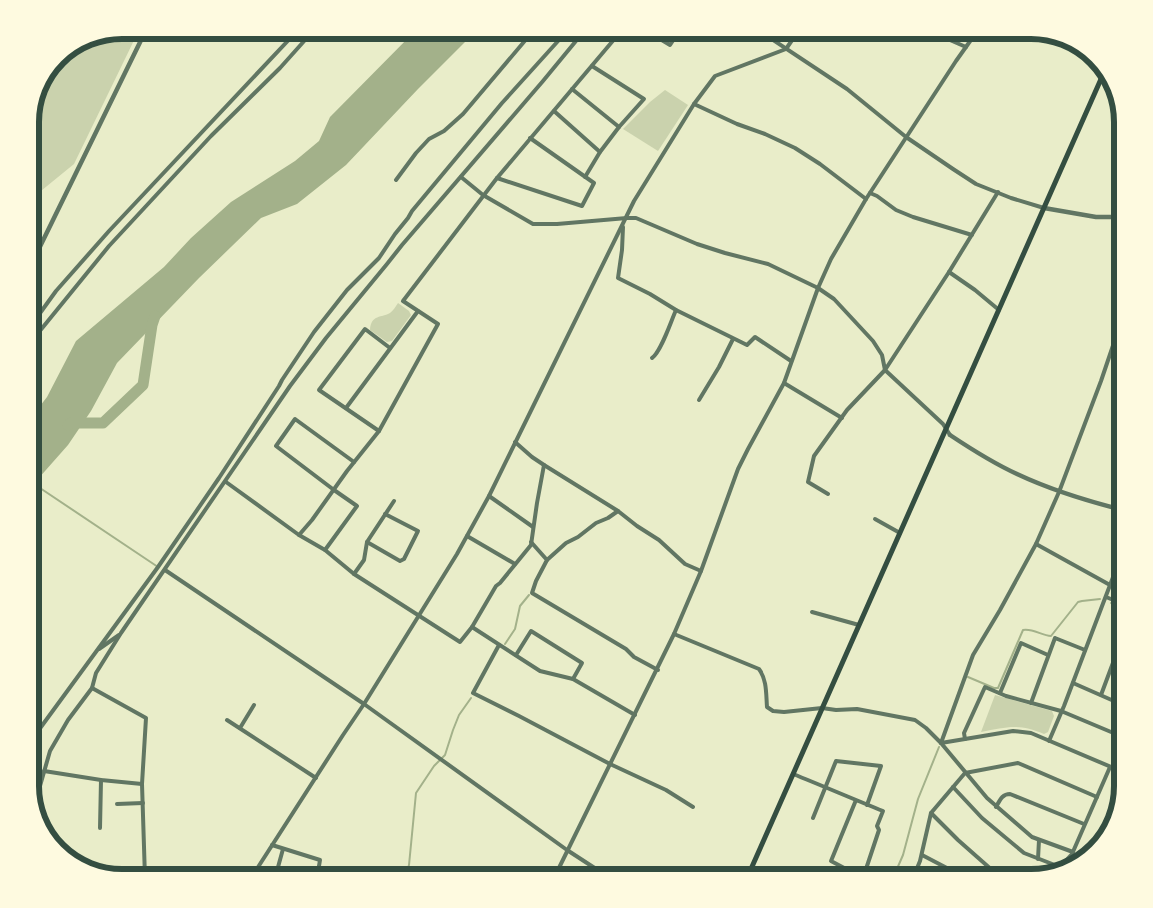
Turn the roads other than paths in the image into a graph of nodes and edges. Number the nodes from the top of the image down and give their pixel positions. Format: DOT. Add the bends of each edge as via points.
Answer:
graph roads {
  1 [pos="142,39"];
  2 [pos="289,39"];
  3 [pos="306,39"];
  4 [pos="526,39"];
  5 [pos="560,39"];
  6 [pos="577,39"];
  7 [pos="614,39"];
  8 [pos="660,39"];
  9 [pos="674,39"];
  10 [pos="771,39"];
  11 [pos="793,39"];
  12 [pos="948,39"];
  13 [pos="972,39"];
  14 [pos="966,47"];
  15 [pos="786,49"];
  16 [pos="592,66"];
  17 [pos="1101,78"];
  18 [pos="572,89"];
  19 [pos="694,104"];
  20 [pos="554,111"];
  21 [pos="619,127"];
  22 [pos="530,138"];
  23 [pos="906,138"];
  24 [pos="600,152"];
  25 [pos="461,177"];
  26 [pos="497,178"];
  27 [pos="585,178"];
  28 [pos="396,180"];
  29 [pos="998,192"];
  30 [pos="870,193"];
  31 [pos="483,195"];
  32 [pos="866,198"];
  33 [pos="1044,208"];
  34 [pos="1114,217"];
  35 [pos="627,218"];
  36 [pos="624,225"];
  37 [pos="972,235"];
  38 [pos="39,248"];
  39 [pos="949,272"];
  40 [pos="818,288"];
  41 [pos="676,310"];
  42 [pos="999,310"];
  43 [pos="418,311"];
  44 [pos="39,315"];
  45 [pos="39,332"];
  46 [pos="733,339"];
  47 [pos="1114,343"];
  48 [pos="390,348"];
  49 [pos="652,358"];
  50 [pos="791,361"];
  51 [pos="884,370"];
  52 [pos="784,383"];
  53 [pos="699,400"];
  54 [pos="346,408"];
  55 [pos="842,418"];
  56 [pos="946,429"];
  57 [pos="378,431"];
  58 [pos="950,435"];
  59 [pos="515,442"];
  60 [pos="354,462"];
  61 [pos="544,465"];
  62 [pos="226,482"];
  63 [pos="334,490"];
  64 [pos="1059,492"];
  65 [pos="828,494"];
  66 [pos="489,496"];
  67 [pos="394,501"];
  68 [pos="1114,508"];
  69 [pos="618,511"];
  70 [pos="385,514"];
  71 [pos="874,519"];
  72 [pos="533,527"];
  73 [pos="900,533"];
  74 [pos="300,535"];
  75 [pos="467,536"];
  76 [pos="367,542"];
  77 [pos="531,542"];
  78 [pos="1036,544"];
  79 [pos="325,550"];
  80 [pos="547,560"];
  81 [pos="516,564"];
  82 [pos="165,570"];
  83 [pos="701,571"];
  84 [pos="354,574"];
  85 [pos="1114,575"];
  86 [pos="1110,585"];
  87 [pos="1106,597"];
  88 [pos="1114,600"];
  89 [pos="812,612"];
  90 [pos="419,616"];
  91 [pos="859,625"];
  92 [pos="472,627"];
  93 [pos="121,633"];
  94 [pos="674,634"];
  95 [pos="499,645"];
  96 [pos="1086,650"];
  97 [pos="96,651"];
  98 [pos="1048,655"];
  99 [pos="516,656"];
  100 [pos="1114,659"];
  101 [pos="658,670"];
  102 [pos="573,678"];
  103 [pos="1073,683"];
  104 [pos="92,688"];
  105 [pos="1000,693"];
  106 [pos="1100,695"];
  107 [pos="1114,700"];
  108 [pos="1031,703"];
  109 [pos="254,704"];
  110 [pos="364,704"];
  111 [pos="822,708"];
  112 [pos="1061,711"];
  113 [pos="635,714"];
  114 [pos="227,720"];
  115 [pos="240,728"];
  116 [pos="39,730"];
  117 [pos="1114,733"];
  118 [pos="965,739"];
  119 [pos="1049,741"];
  120 [pos="940,743"];
  121 [pos="610,764"];
  122 [pos="1110,767"];
  123 [pos="1114,769"];
  124 [pos="44,770"];
  125 [pos="965,773"];
  126 [pos="793,774"];
  127 [pos="316,778"];
  128 [pos="101,780"];
  129 [pos="142,784"];
  130 [pos="953,787"];
  131 [pos="39,788"];
  132 [pos="826,788"];
  133 [pos="1097,797"];
  134 [pos="856,800"];
  135 [pos="143,803"];
  136 [pos="117,804"];
  137 [pos="868,805"];
  138 [pos="694,807"];
  139 [pos="996,807"];
  140 [pos="931,813"];
  141 [pos="812,818"];
  142 [pos="1084,824"];
  143 [pos="100,828"];
  144 [pos="1039,840"];
  145 [pos="272,845"];
  146 [pos="283,849"];
  147 [pos="567,850"];
  148 [pos="1073,852"];
  149 [pos="922,855"];
  150 [pos="1038,859"];
  151 [pos="1064,863"];
  152 [pos="1055,865"];
  153 [pos="145,869"];
  154 [pos="257,869"];
  155 [pos="277,869"];
  156 [pos="318,869"];
  157 [pos="558,869"];
  158 [pos="596,869"];
  159 [pos="751,869"];
  160 [pos="846,869"];
  161 [pos="866,869"];
  162 [pos="917,869"];
  163 [pos="949,869"];
  164 [pos="991,869"];
  1 -- 38 [label="street"];
  2 -- 44 [label="street" via="108,231"];
  3 -- 45 [label="street" via="109,246"];
  4 -- 28 [label="street" via="463,114 429,139"];
  5 -- 97 [label="street" via="412,211 379,258 324,318 219,478"];
  6 -- 25 [label="street"];
  7 -- 16 [label="street"];
  8 -- 9 [label="street" via="670,45"];
  10 -- 15 [label="street"];
  11 -- 15 [label="street"];
  12 -- 14 [label="street"];
  13 -- 14 [label="street"];
  14 -- 23 [label="street"];
  15 -- 19 [label="street" via="715,76"];
  15 -- 23 [label="street" via="847,89"];
  16 -- 18 [label="street"];
  16 -- 21 [label="street" via="644,99"];
  17 -- 33 [label="main road"];
  18 -- 20 [label="street"];
  18 -- 21 [label="street"];
  19 -- 32 [label="street" via="795,148"];
  19 -- 35 [label="street" via="639,192"];
  20 -- 22 [label="street"];
  20 -- 24 [label="street"];
  21 -- 24 [label="street"];
  22 -- 26 [label="street"];
  22 -- 27 [label="street"];
  23 -- 29 [label="street" via="976,184"];
  23 -- 30 [label="street"];
  24 -- 27 [label="street"];
  25 -- 31 [label="street"];
  25 -- 62 [label="street" via="326,338"];
  26 -- 27 [label="street" via="582,206 594,183"];
  26 -- 31 [label="street"];
  29 -- 33 [label="street"];
  29 -- 37 [label="street"];
  30 -- 32 [label="street"];
  30 -- 37 [label="street" via="913,217"];
  31 -- 35 [label="street" via="533,224"];
  31 -- 43 [label="street" via="403,301"];
  32 -- 40 [label="street" via="830,259"];
  33 -- 34 [label="street"];
  33 -- 42 [label="main road"];
  35 -- 36 [label="street"];
  35 -- 40 [label="street" via="636,218 697,244 768,264"];
  36 -- 41 [label="street" via="618,278"];
  36 -- 59 [label="street"];
  37 -- 39 [label="street"];
  39 -- 42 [label="street"];
  39 -- 51 [label="street"];
  40 -- 50 [label="street"];
  40 -- 51 [label="street" via="873,341 882,355"];
  41 -- 46 [label="street"];
  41 -- 49 [label="street" via="659,350"];
  42 -- 56 [label="main road"];
  43 -- 48 [label="street"];
  43 -- 57 [label="street" via="438,324"];
  46 -- 50 [label="street" via="747,345 755,337"];
  46 -- 53 [label="street"];
  47 -- 64 [label="street"];
  48 -- 54 [label="street"];
  48 -- 54 [label="street" via="365,329 319,390"];
  50 -- 52 [label="street"];
  51 -- 55 [label="street"];
  51 -- 56 [label="street"];
  52 -- 55 [label="street"];
  52 -- 83 [label="street" via="738,469"];
  54 -- 57 [label="street"];
  55 -- 65 [label="street" via="814,456 808,482"];
  56 -- 58 [label="street"];
  56 -- 73 [label="main road"];
  57 -- 60 [label="street"];
  58 -- 64 [label="street" via="1016,474"];
  59 -- 61 [label="street"];
  59 -- 66 [label="street"];
  60 -- 63 [label="street"];
  60 -- 63 [label="street" via="294,419 276,446"];
  61 -- 69 [label="street"];
  61 -- 72 [label="street"];
  62 -- 74 [label="street"];
  62 -- 82 [label="street"];
  63 -- 74 [label="street"];
  63 -- 79 [label="street" via="357,506"];
  64 -- 68 [label="street"];
  64 -- 78 [label="street"];
  66 -- 72 [label="street"];
  66 -- 75 [label="street"];
  67 -- 70 [label="street"];
  69 -- 80 [label="street" via="566,542"];
  69 -- 83 [label="street" via="659,540 685,564"];
  70 -- 76 [label="street"];
  70 -- 76 [label="street" via="418,531 404,559 400,561"];
  71 -- 73 [label="street"];
  72 -- 77 [label="street"];
  73 -- 91 [label="main road"];
  74 -- 79 [label="street"];
  75 -- 81 [label="street"];
  75 -- 90 [label="street"];
  76 -- 84 [label="street" via="364,560"];
  77 -- 80 [label="street"];
  77 -- 81 [label="street"];
  78 -- 86 [label="street"];
  78 -- 120 [label="street" via="973,655"];
  79 -- 84 [label="street"];
  80 -- 101 [label="street" via="532,593"];
  81 -- 92 [label="street" via="496,586"];
  82 -- 93 [label="street"];
  82 -- 110 [label="street"];
  83 -- 94 [label="street"];
  84 -- 90 [label="street"];
  85 -- 86 [label="street"];
  86 -- 87 [label="street"];
  87 -- 88 [label="street"];
  87 -- 96 [label="street"];
  89 -- 91 [label="street"];
  90 -- 92 [label="street" via="460,642"];
  90 -- 110 [label="street"];
  91 -- 111 [label="main road"];
  92 -- 95 [label="street"];
  93 -- 97 [label="street"];
  93 -- 104 [label="street" via="96,673"];
  94 -- 101 [label="street"];
  94 -- 111 [label="street" via="758,669 763,676 770,710 784,712"];
  95 -- 99 [label="street"];
  95 -- 121 [label="street" via="473,693"];
  96 -- 98 [label="street" via="1055,638"];
  96 -- 103 [label="street"];
  97 -- 116 [label="street"];
  98 -- 105 [label="street" via="1021,643"];
  98 -- 108 [label="street"];
  99 -- 102 [label="street" via="540,671"];
  99 -- 102 [label="street" via="531,631 582,663"];
  100 -- 106 [label="street"];
  101 -- 113 [label="street"];
  102 -- 113 [label="street"];
  103 -- 106 [label="street"];
  103 -- 112 [label="street"];
  104 -- 124 [label="street" via="68,720 50,751"];
  104 -- 129 [label="street" via="146,718"];
  105 -- 108 [label="street"];
  105 -- 118 [label="street" via="985,687 964,733"];
  106 -- 107 [label="street"];
  108 -- 112 [label="street"];
  109 -- 115 [label="street"];
  110 -- 127 [label="street"];
  110 -- 147 [label="street"];
  111 -- 120 [label="street" via="857,709 915,720"];
  111 -- 126 [label="main road"];
  112 -- 117 [label="street"];
  112 -- 119 [label="street"];
  113 -- 121 [label="street"];
  114 -- 115 [label="street"];
  115 -- 127 [label="street"];
  118 -- 119 [label="street" via="1016,730"];
  118 -- 120 [label="street"];
  119 -- 122 [label="street"];
  120 -- 125 [label="street"];
  121 -- 138 [label="street"];
  121 -- 147 [label="street"];
  122 -- 123 [label="street"];
  122 -- 133 [label="street"];
  124 -- 128 [label="street"];
  124 -- 131 [label="street"];
  125 -- 130 [label="street"];
  125 -- 133 [label="street" via="1018,763"];
  125 -- 139 [label="street"];
  126 -- 132 [label="street"];
  126 -- 159 [label="main road"];
  127 -- 145 [label="street"];
  128 -- 129 [label="street"];
  128 -- 143 [label="street"];
  129 -- 135 [label="street"];
  130 -- 140 [label="street"];
  130 -- 150 [label="street" via="995,829 1024,853"];
  132 -- 134 [label="street"];
  132 -- 137 [label="street" via="836,761 880,766"];
  132 -- 141 [label="street"];
  133 -- 142 [label="street"];
  134 -- 137 [label="street"];
  134 -- 160 [label="street" via="831,861"];
  135 -- 136 [label="street"];
  135 -- 153 [label="street"];
  137 -- 161 [label="street" via="883,811"];
  139 -- 142 [label="street" via="1002,796 1010,794"];
  139 -- 144 [label="street"];
  140 -- 149 [label="street"];
  140 -- 164 [label="street"];
  142 -- 148 [label="street"];
  144 -- 148 [label="street"];
  144 -- 150 [label="street"];
  145 -- 146 [label="street"];
  145 -- 154 [label="street"];
  146 -- 155 [label="street"];
  146 -- 156 [label="street" via="320,860"];
  147 -- 157 [label="street"];
  147 -- 158 [label="street"];
  148 -- 151 [label="street"];
  149 -- 162 [label="street"];
  149 -- 163 [label="street"];
  150 -- 152 [label="street"];
}
